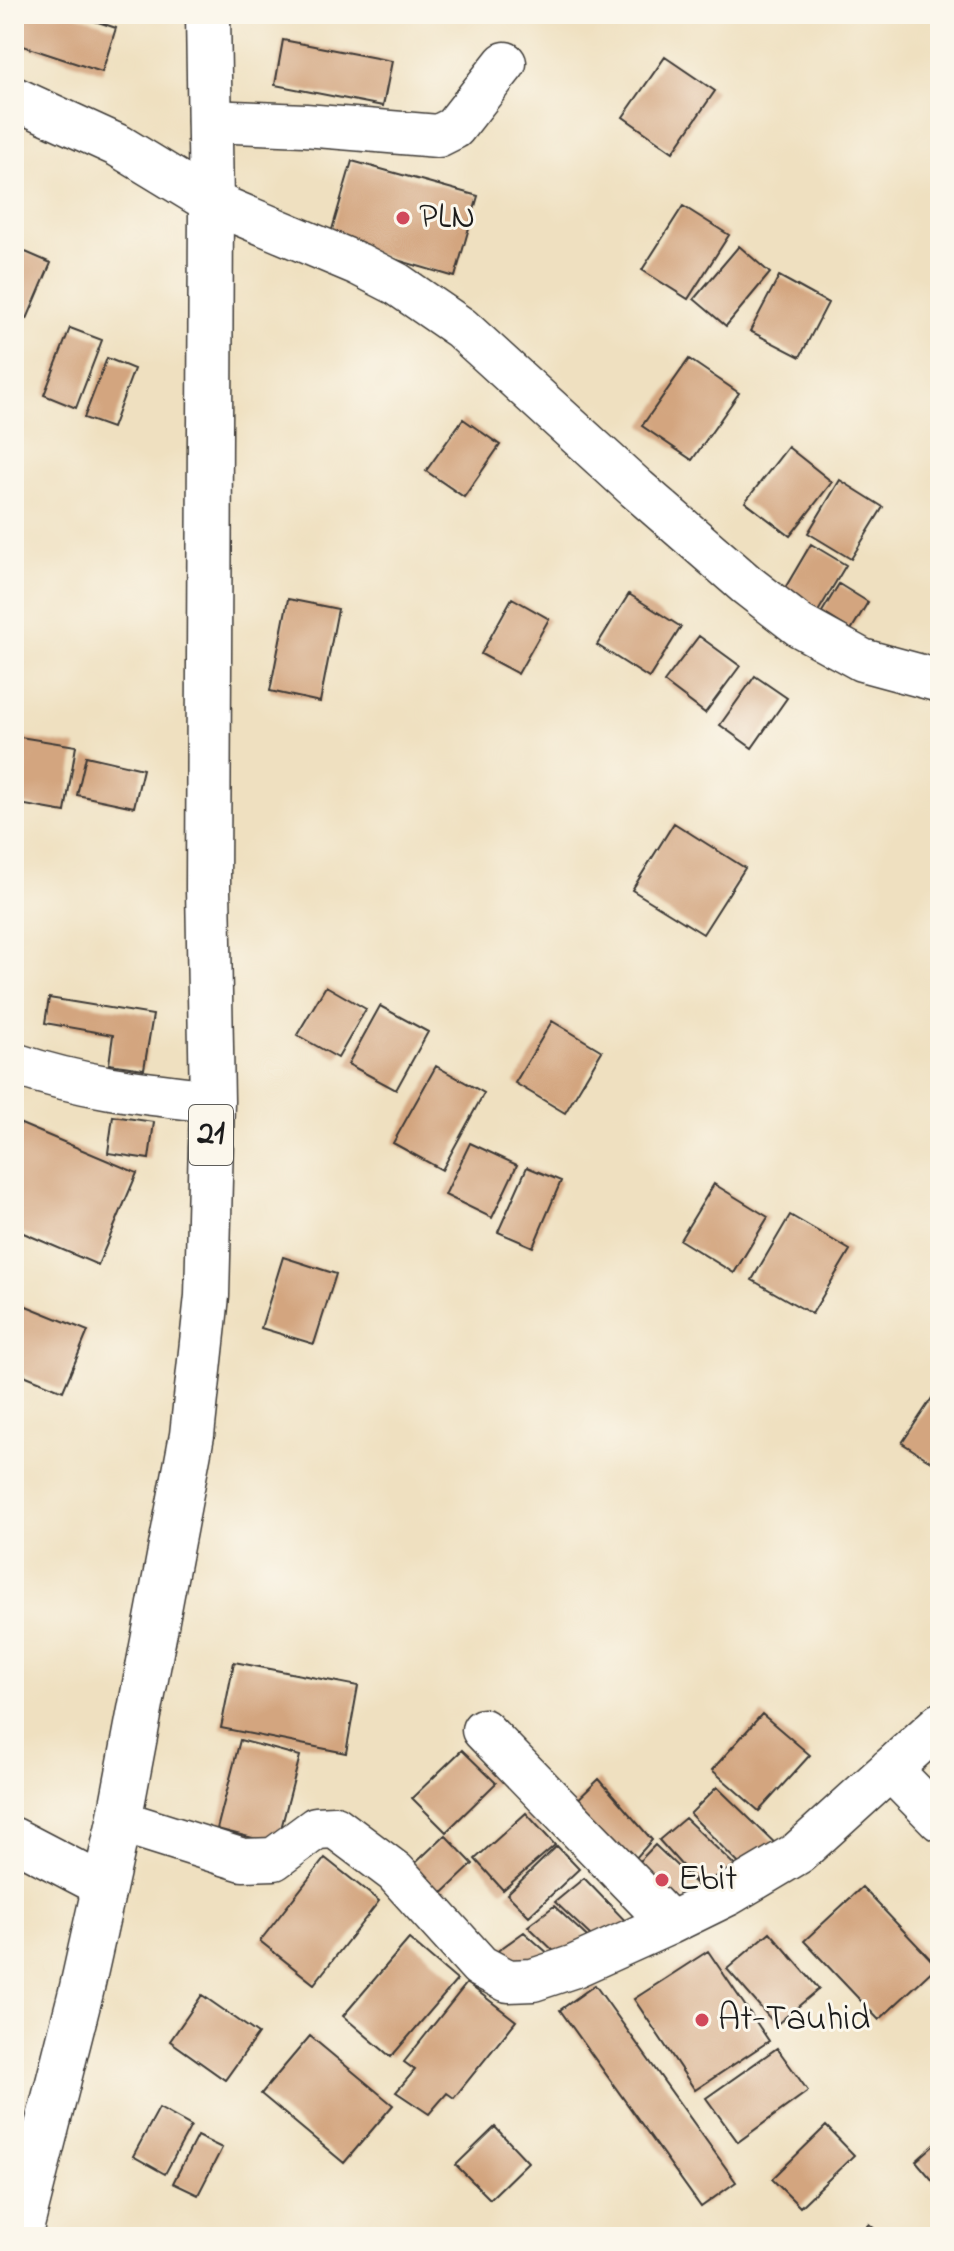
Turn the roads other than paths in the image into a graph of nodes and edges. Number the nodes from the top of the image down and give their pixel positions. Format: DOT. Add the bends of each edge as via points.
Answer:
graph roads {
  1 [pos="208,14"];
  2 [pos="505,63"];
  3 [pos="14,98"];
  4 [pos="209,121"];
  5 [pos="211,202"];
  6 [pos="940,681"];
  7 [pos="14,1064"];
  8 [pos="212,1101"];
  9 [pos="940,1724"];
  10 [pos="483,1730"];
  11 [pos="890,1769"];
  12 [pos="940,1820"];
  13 [pos="119,1821"];
  14 [pos="14,1839"];
  15 [pos="104,1886"];
  16 [pos="670,1923"];
  17 [pos="19,2237"];
  1 -- 4 [label="highway, 21"];
  2 -- 4 [label="street" via="454,128 438,136"];
  3 -- 5 [label="street" via="119,146"];
  4 -- 5 [label="highway, 21"];
  5 -- 6 [label="street" via="358,264 435,308 800,626 862,660"];
  5 -- 8 [label="highway, 21"];
  7 -- 8 [label="street" via="107,1089"];
  8 -- 13 [label="highway, 21" via="207,1296 192,1435"];
  9 -- 11 [label="street"];
  10 -- 16 [label="street"];
  11 -- 12 [label="street"];
  11 -- 16 [label="street" via="798,1853"];
  13 -- 15 [label="highway, 21"];
  13 -- 16 [label="street" via="243,1860 274,1859 316,1828 335,1827 395,1872 480,1966 508,1981 533,1980 575,1966"];
  14 -- 15 [label="street"];
  15 -- 17 [label="highway, 21"];
}
